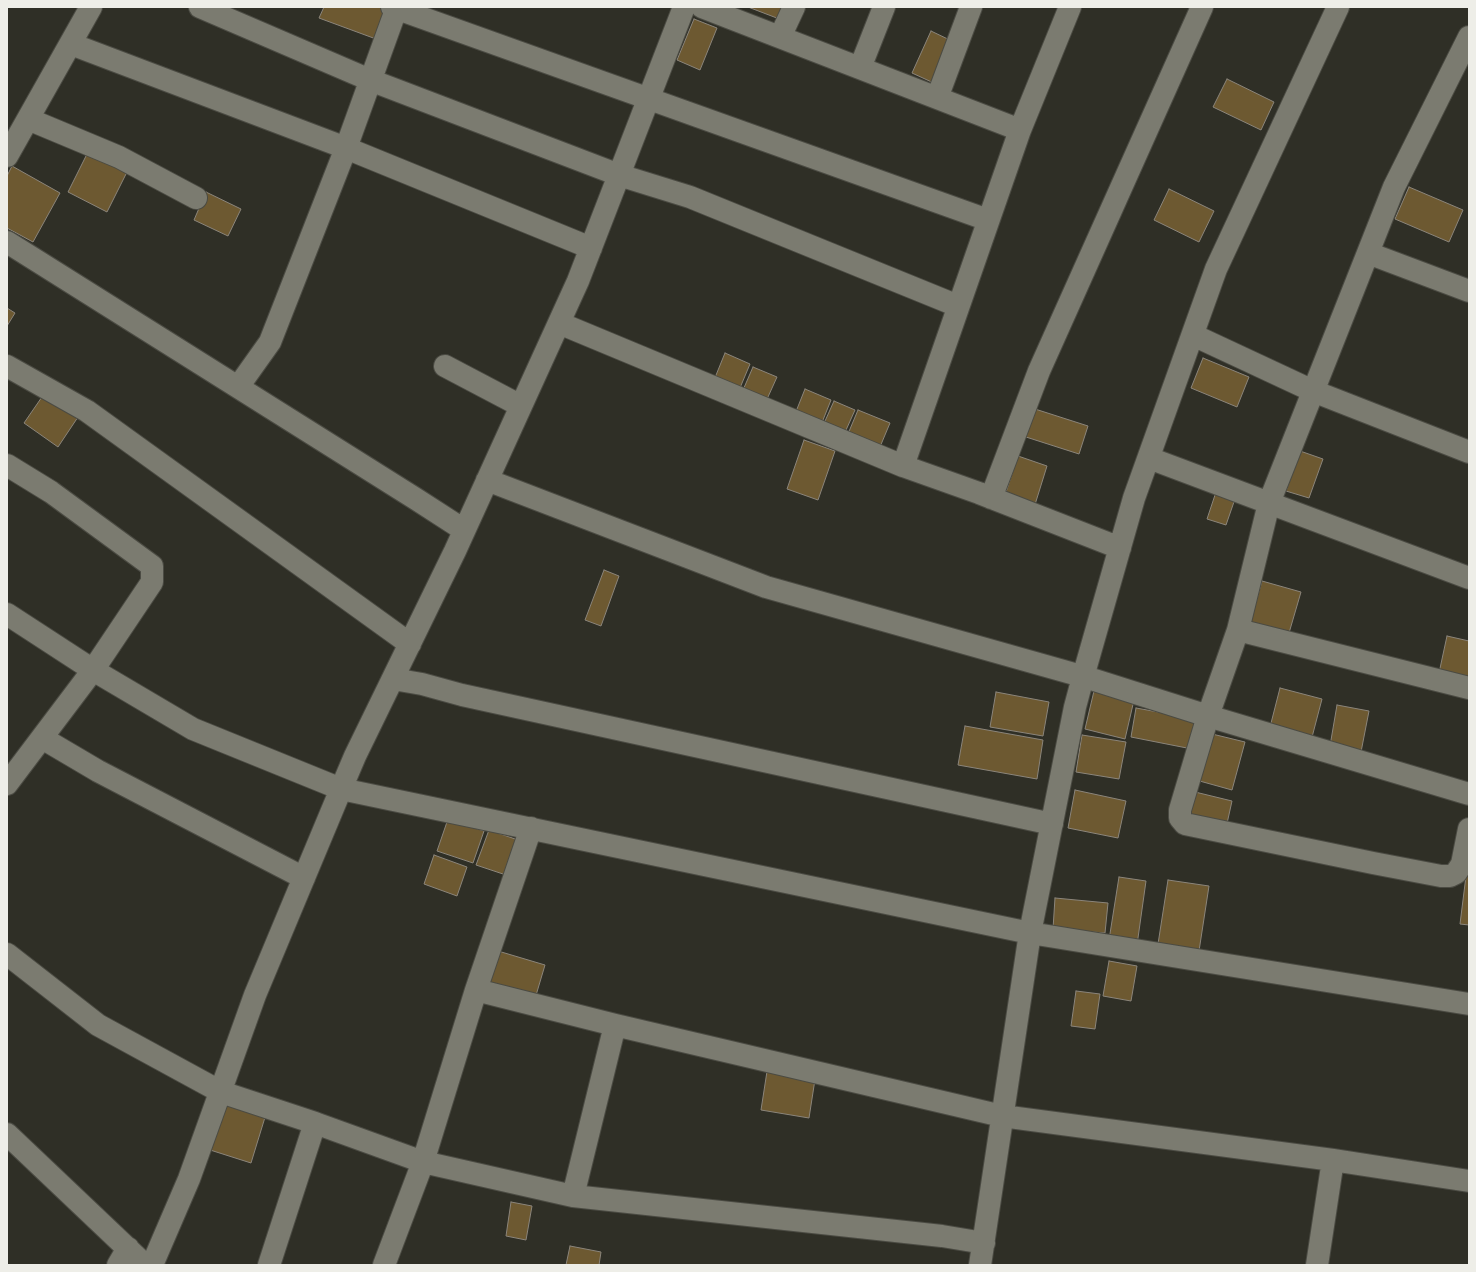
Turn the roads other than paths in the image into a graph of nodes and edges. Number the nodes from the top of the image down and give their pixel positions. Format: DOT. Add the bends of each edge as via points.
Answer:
graph roads {
  1 [pos="91,7"];
  2 [pos="200,7"];
  3 [pos="700,7"];
  4 [pos="794,7"];
  5 [pos="884,7"];
  6 [pos="972,7"];
  7 [pos="1070,7"];
  8 [pos="1202,7"];
  9 [pos="1338,7"];
  10 [pos="395,8"];
  11 [pos="780,37"];
  12 [pos="1468,40"];
  13 [pos="71,44"];
  14 [pos="860,68"];
  15 [pos="370,80"];
  16 [pos="937,98"];
  17 [pos="649,100"];
  18 [pos="28,119"];
  19 [pos="1020,130"];
  20 [pos="346,148"];
  21 [pos="7,156"];
  22 [pos="619,175"];
  23 [pos="196,198"];
  24 [pos="988,220"];
  25 [pos="7,242"];
  26 [pos="591,248"];
  27 [pos="1368,253"];
  28 [pos="1469,291"];
  29 [pos="958,306"];
  30 [pos="559,323"];
  31 [pos="1192,335"];
  32 [pos="7,366"];
  33 [pos="445,366"];
  34 [pos="238,387"];
  35 [pos="1313,391"];
  36 [pos="521,406"];
  37 [pos="1469,452"];
  38 [pos="1149,458"];
  39 [pos="7,465"];
  40 [pos="902,466"];
  41 [pos="487,480"];
  42 [pos="991,498"];
  43 [pos="1269,503"];
  44 [pos="464,530"];
  45 [pos="1120,548"];
  46 [pos="1469,578"];
  47 [pos="7,614"];
  48 [pos="1238,630"];
  49 [pos="410,644"];
  50 [pos="93,670"];
  51 [pos="1083,678"];
  52 [pos="393,679"];
  53 [pos="1469,688"];
  54 [pos="1208,716"];
  55 [pos="42,738"];
  56 [pos="7,784"];
  57 [pos="341,788"];
  58 [pos="1468,791"];
  59 [pos="1052,824"];
  60 [pos="531,828"];
  61 [pos="1469,829"];
  62 [pos="304,878"];
  63 [pos="1030,932"];
  64 [pos="7,954"];
  65 [pos="476,990"];
  66 [pos="1469,1004"];
  67 [pos="615,1025"];
  68 [pos="221,1092"];
  69 [pos="1002,1116"];
  70 [pos="315,1123"];
  71 [pos="7,1134"];
  72 [pos="1333,1160"];
  73 [pos="423,1162"];
  74 [pos="1469,1181"];
  75 [pos="573,1196"];
  76 [pos="984,1243"];
  77 [pos="123,1256"];
  78 [pos="145,1265"];
  79 [pos="152,1265"];
  80 [pos="269,1265"];
  81 [pos="384,1265"];
  82 [pos="980,1265"];
  83 [pos="1317,1265"];
  1 -- 13 [label="street"];
  2 -- 15 [label="street"];
  3 -- 11 [label="street"];
  3 -- 17 [label="street"];
  4 -- 11 [label="street"];
  5 -- 14 [label="street"];
  6 -- 16 [label="street"];
  7 -- 19 [label="street"];
  8 -- 42 [label="street" via="1039,371"];
  9 -- 31 [label="street" via="1216,269"];
  10 -- 15 [label="street"];
  10 -- 17 [label="street"];
  11 -- 14 [label="street"];
  12 -- 27 [label="street" via="1394,187"];
  13 -- 18 [label="street"];
  13 -- 20 [label="street"];
  14 -- 16 [label="street"];
  15 -- 20 [label="street"];
  15 -- 22 [label="street"];
  16 -- 19 [label="street"];
  17 -- 22 [label="street"];
  17 -- 24 [label="street"];
  18 -- 21 [label="street"];
  18 -- 23 [label="street" via="120,156"];
  19 -- 24 [label="street"];
  20 -- 26 [label="street"];
  20 -- 34 [label="street" via="270,342"];
  22 -- 26 [label="street"];
  22 -- 29 [label="street" via="690,197"];
  24 -- 29 [label="street"];
  25 -- 34 [label="street"];
  26 -- 30 [label="street"];
  27 -- 28 [label="street"];
  27 -- 35 [label="street"];
  29 -- 40 [label="street"];
  30 -- 36 [label="street"];
  30 -- 40 [label="street"];
  31 -- 35 [label="street"];
  31 -- 38 [label="street"];
  32 -- 49 [label="street" via="87,411"];
  33 -- 36 [label="street"];
  34 -- 44 [label="street"];
  35 -- 37 [label="street"];
  35 -- 43 [label="street"];
  36 -- 41 [label="street"];
  38 -- 43 [label="street"];
  38 -- 45 [label="street" via="1134,498"];
  39 -- 50 [label="street" via="51,492 152,566 152,582"];
  40 -- 42 [label="street"];
  41 -- 44 [label="street"];
  41 -- 51 [label="street" via="766,587"];
  42 -- 45 [label="street"];
  43 -- 46 [label="street"];
  43 -- 48 [label="street"];
  44 -- 49 [label="street"];
  45 -- 51 [label="street"];
  47 -- 50 [label="street"];
  48 -- 53 [label="street"];
  48 -- 54 [label="street"];
  49 -- 52 [label="street"];
  50 -- 55 [label="street"];
  50 -- 57 [label="street" via="193,729"];
  51 -- 54 [label="street"];
  51 -- 59 [label="street"];
  52 -- 57 [label="street"];
  52 -- 59 [label="street"];
  54 -- 58 [label="street"];
  54 -- 61 [label="street" via="1180,810 1180,818 1185,824 1373,863 1450,876 1456,873 1462,864"];
  55 -- 56 [label="street"];
  55 -- 62 [label="street" via="98,771"];
  57 -- 60 [label="street"];
  57 -- 62 [label="street"];
  59 -- 63 [label="street"];
  60 -- 63 [label="street"];
  60 -- 65 [label="street"];
  62 -- 68 [label="street" via="255,994"];
  63 -- 66 [label="street"];
  63 -- 69 [label="street"];
  64 -- 68 [label="street" via="98,1025"];
  65 -- 67 [label="street"];
  65 -- 73 [label="street"];
  67 -- 69 [label="street"];
  67 -- 75 [label="street"];
  68 -- 70 [label="street"];
  68 -- 79 [label="street" via="189,1179"];
  69 -- 72 [label="street"];
  69 -- 76 [label="street"];
  70 -- 73 [label="street"];
  70 -- 80 [label="street"];
  71 -- 77 [label="street"];
  72 -- 74 [label="street"];
  72 -- 83 [label="street"];
  73 -- 75 [label="street"];
  73 -- 81 [label="street"];
  75 -- 76 [label="street" via="942,1236"];
  76 -- 82 [label="street"];
  77 -- 78 [label="street"];
}
